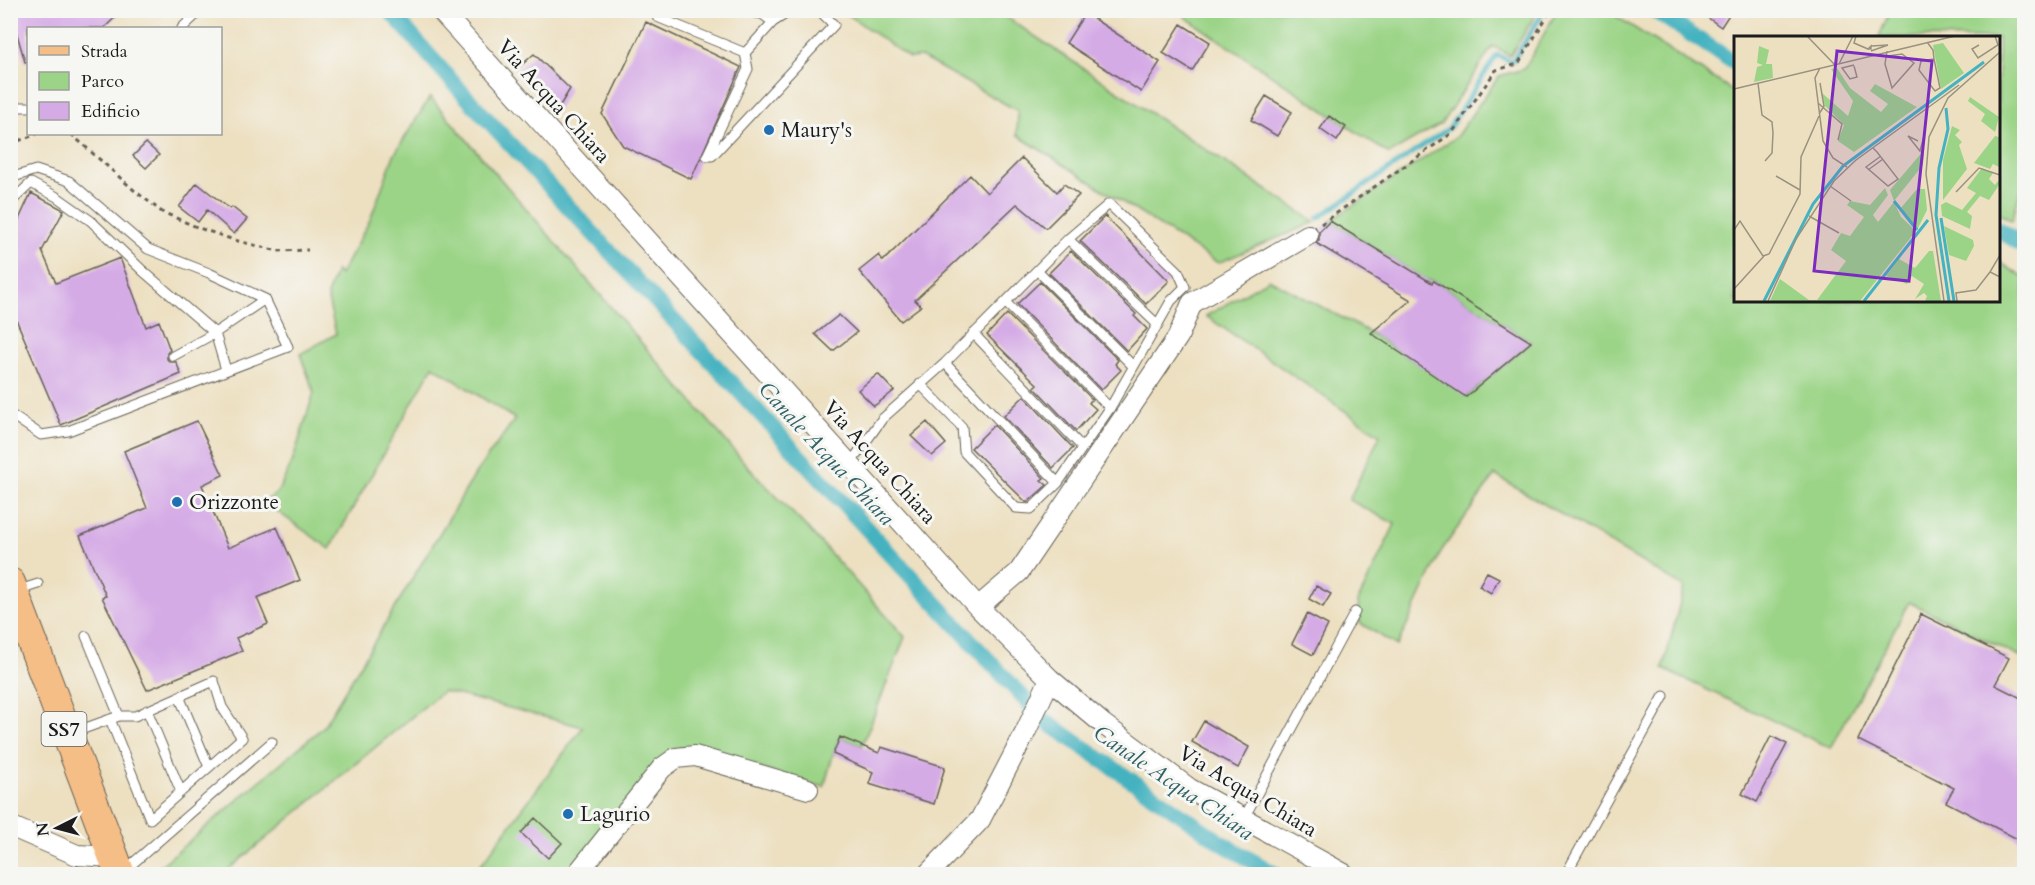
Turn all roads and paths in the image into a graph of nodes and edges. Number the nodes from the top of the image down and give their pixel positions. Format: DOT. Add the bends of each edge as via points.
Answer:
graph roads {
  1 [pos="201,10"];
  2 [pos="440,10"];
  3 [pos="655,10"];
  4 [pos="736,10"];
  5 [pos="780,10"];
  6 [pos="792,10"];
  7 [pos="819,10"];
  8 [pos="1551,10"];
  9 [pos="773,22"];
  10 [pos="183,27"];
  11 [pos="745,53"];
  12 [pos="10,107"];
  13 [pos="27,107"];
  14 [pos="34,135"];
  15 [pos="72,135"];
  16 [pos="10,144"];
  17 [pos="10,178"];
  18 [pos="10,206"];
  19 [pos="1308,235"];
  20 [pos="1068,239"];
  21 [pos="308,250"];
  22 [pos="1038,271"];
  23 [pos="266,299"];
  24 [pos="1006,303"];
  25 [pos="1158,325"];
  26 [pos="215,333"];
  27 [pos="973,333"];
  28 [pos="173,356"];
  29 [pos="945,363"];
  30 [pos="1133,366"];
  31 [pos="226,370"];
  32 [pos="920,384"];
  33 [pos="1110,408"];
  34 [pos="10,414"];
  35 [pos="1082,447"];
  36 [pos="850,464"];
  37 [pos="1058,483"];
  38 [pos="17,586"];
  39 [pos="978,607"];
  40 [pos="1355,612"];
  41 [pos="86,636"];
  42 [pos="1046,687"];
  43 [pos="179,696"];
  44 [pos="1664,696"];
  45 [pos="147,710"];
  46 [pos="114,718"];
  47 [pos="66,735"];
  48 [pos="272,742"];
  49 [pos="209,767"];
  50 [pos="808,789"];
  51 [pos="181,792"];
  52 [pos="1244,818"];
  53 [pos="10,825"];
  54 [pos="118,869"];
  55 [pos="577,874"];
  56 [pos="928,874"];
  57 [pos="1344,874"];
  58 [pos="1566,874"];
  1 -- 10 [label="lane"];
  2 -- 36 [label="street, Via Acqua Chiara"];
  3 -- 11 [label="lane" via="657,17"];
  4 -- 9 [label="lane" via="762,14"];
  5 -- 9 [label="lane"];
  6 -- 9 [label="lane"];
  7 -- 11 [label="lane" via="834,25 712,156 707,156 748,69"];
  8 -- 19 [label="path" via="1518,64 1496,70 1452,133"];
  9 -- 11 [label="lane"];
  12 -- 13 [label="lane"];
  14 -- 16 [label="path"];
  15 -- 21 [label="path" via="162,212 234,240 278,251"];
  17 -- 23 [label="lane" via="36,170 69,181 147,249"];
  18 -- 26 [label="lane" via="31,183 57,197 91,221"];
  19 -- 39 [label="street" via="1192,303 1178,337 1019,572"];
  20 -- 22 [label="lane"];
  20 -- 25 [label="lane"];
  20 -- 25 [label="lane" via="1108,204 1178,271 1185,287 1171,301"];
  22 -- 24 [label="lane"];
  22 -- 30 [label="lane"];
  23 -- 26 [label="lane"];
  23 -- 31 [label="lane" via="288,347"];
  24 -- 27 [label="lane"];
  24 -- 33 [label="lane"];
  25 -- 30 [label="lane"];
  26 -- 28 [label="lane"];
  26 -- 31 [label="lane"];
  27 -- 29 [label="lane"];
  27 -- 35 [label="lane"];
  29 -- 32 [label="lane"];
  29 -- 37 [label="lane"];
  30 -- 33 [label="lane"];
  31 -- 34 [label="lane" via="68,431 41,435"];
  32 -- 36 [label="lane" via="882,419"];
  32 -- 37 [label="lane" via="962,427 964,452 1016,508 1031,509"];
  33 -- 35 [label="lane"];
  35 -- 37 [label="lane"];
  36 -- 39 [label="street, Via Acqua Chiara"];
  38 -- 47 [label="main road, SS7"];
  39 -- 42 [label="street, Via Acqua Chiara"];
  40 -- 52 [label="lane"];
  41 -- 46 [label="lane"];
  42 -- 52 [label="street, Via Acqua Chiara" via="1190,789"];
  42 -- 56 [label="street" via="980,820"];
  43 -- 45 [label="lane"];
  43 -- 49 [label="lane"];
  43 -- 49 [label="lane" via="214,681 222,707 242,738"];
  44 -- 58 [label="lane"];
  45 -- 46 [label="lane" via="135,716"];
  45 -- 51 [label="lane"];
  46 -- 47 [label="lane"];
  46 -- 51 [label="lane" via="150,819"];
  47 -- 54 [label="main road, SS7"];
  48 -- 54 [label="lane"];
  49 -- 51 [label="lane"];
  50 -- 55 [label="street" via="695,756 676,758 662,768"];
  52 -- 57 [label="street, Via Acqua Chiara"];
  53 -- 54 [label="street"];
}
